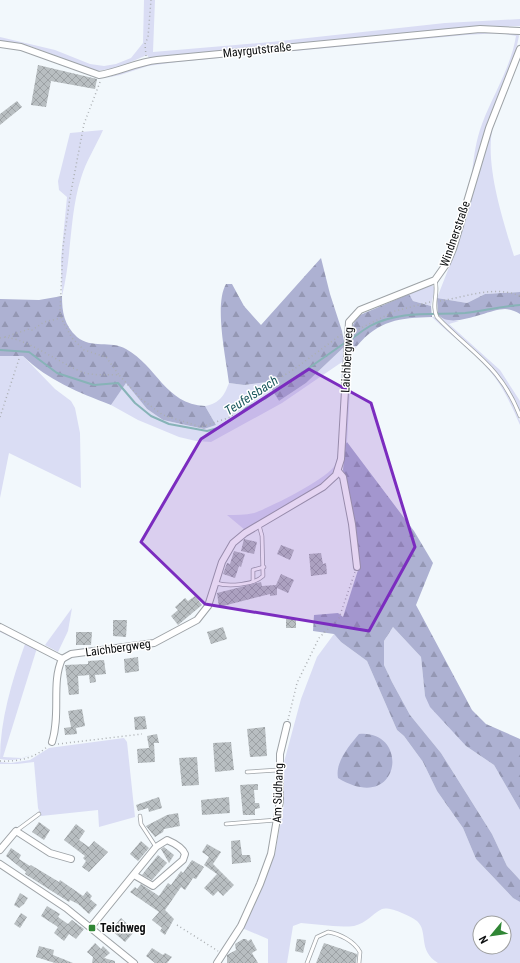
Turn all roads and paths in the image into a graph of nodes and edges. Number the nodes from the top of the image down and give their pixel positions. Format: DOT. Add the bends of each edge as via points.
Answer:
graph roads {
  1 [pos="151,0"];
  2 [pos="520,31"];
  3 [pos="0,44"];
  4 [pos="520,50"];
  5 [pos="146,62"];
  6 [pos="103,74"];
  7 [pos="435,280"];
  8 [pos="520,296"];
  9 [pos="434,301"];
  10 [pos="62,318"];
  11 [pos="348,335"];
  12 [pos="6,337"];
  13 [pos="0,338"];
  14 [pos="19,359"];
  15 [pos="120,375"];
  16 [pos="520,416"];
  17 [pos="0,418"];
  18 [pos="338,471"];
  19 [pos="259,525"];
  20 [pos="264,567"];
  21 [pos="357,567"];
  22 [pos="252,581"];
  23 [pos="216,583"];
  24 [pos="0,626"];
  25 [pos="62,659"];
  26 [pos="287,725"];
  27 [pos="142,734"];
  28 [pos="52,742"];
  29 [pos="0,761"];
  30 [pos="278,770"];
  31 [pos="247,772"];
  32 [pos="39,814"];
  33 [pos="140,816"];
  34 [pos="278,820"];
  35 [pos="226,824"];
  36 [pos="16,831"];
  37 [pos="156,847"];
  38 [pos="0,850"];
  39 [pos="71,859"];
  40 [pos="0,864"];
  41 [pos="134,875"];
  42 [pos="177,925"];
  43 [pos="91,927"];
  44 [pos="222,953"];
  45 [pos="124,960"];
  46 [pos="134,963"];
  47 [pos="217,963"];
  48 [pos="307,963"];
  49 [pos="359,963"];
  1 -- 5 [label="path" via="148,37 145,44"];
  2 -- 5 [label="street, Mayrgutstraße" via="480,29"];
  3 -- 6 [label="street, Mayrgutstraße" via="21,47 88,72"];
  4 -- 7 [label="street, Windnerstraße" via="490,128 453,248 447,263"];
  5 -- 6 [label="street, Mayrgutstraße"];
  6 -- 10 [label="path" via="84,124 65,227 60,287"];
  7 -- 9 [label="lane, Windnerstraße"];
  7 -- 11 [label="street, Laichbergweg" via="360,310 349,322"];
  8 -- 9 [label="path" via="509,291 490,291"];
  9 -- 11 [label="path" via="395,311"];
  9 -- 16 [label="lane, Windnerstraße" via="437,317 499,376"];
  10 -- 12 [label="path"];
  10 -- 15 [label="path" via="72,338 84,350 106,357"];
  11 -- 15 [label="path" via="340,335 273,382 236,410 231,417 201,427 163,415 141,399"];
  11 -- 18 [label="street, Laichbergweg" via="341,460"];
  12 -- 13 [label="path"];
  12 -- 15 [label="path" via="85,373"];
  14 -- 17 [label="path"];
  18 -- 19 [label="street, Laichbergweg" via="323,487"];
  18 -- 21 [label="street" via="343,477"];
  19 -- 20 [label="lane"];
  19 -- 23 [label="street, Laichbergweg" via="239,537 229,548"];
  20 -- 22 [label="lane" via="263,576"];
  20 -- 22 [label="lane" via="254,570"];
  21 -- 26 [label="path" via="339,618 319,638 297,683"];
  22 -- 23 [label="lane" via="230,586"];
  23 -- 25 [label="street, Laichbergweg" via="208,606 200,617 158,641 71,654"];
  24 -- 25 [label="street"];
  25 -- 28 [label="street" via="57,680 58,715"];
  26 -- 30 [label="street, Am Südhang"];
  27 -- 28 [label="path" via="59,744"];
  28 -- 29 [label="path" via="28,758"];
  30 -- 31 [label="lane"];
  30 -- 34 [label="street, Am Südhang"];
  32 -- 36 [label="lane"];
  33 -- 37 [label="lane" via="141,824"];
  34 -- 35 [label="lane"];
  34 -- 44 [label="street, Am Südhang" via="271,854 260,884 241,926"];
  36 -- 38 [label="street"];
  36 -- 39 [label="street" via="50,853"];
  37 -- 41 [label="street"];
  37 -- 41 [label="street" via="167,840 184,850 183,860 153,886"];
  40 -- 43 [label="street"];
  41 -- 43 [label="street"];
  42 -- 44 [label="path"];
  43 -- 45 [label="street"];
  44 -- 47 [label="street, Am Südhang"];
  45 -- 46 [label="street"];
  48 -- 49 [label="lane" via="317,937 328,932 354,944 360,952"];
}
